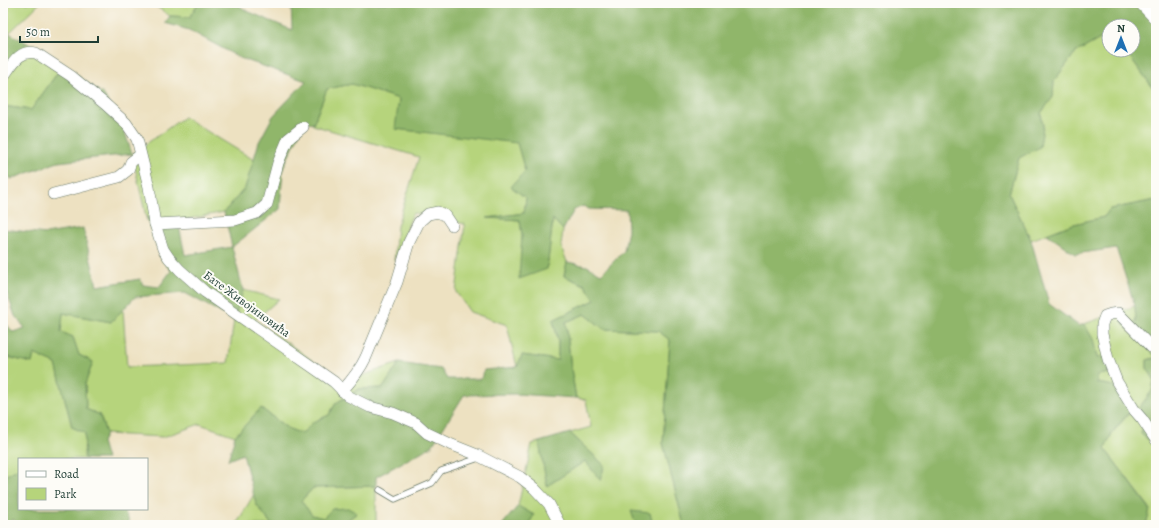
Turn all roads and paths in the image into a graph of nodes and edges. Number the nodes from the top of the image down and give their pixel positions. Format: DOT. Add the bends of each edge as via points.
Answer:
graph roads {
  1 [pos="1140,3"];
  2 [pos="1156,20"];
  3 [pos="3,77"];
  4 [pos="303,127"];
  5 [pos="140,155"];
  6 [pos="53,194"];
  7 [pos="155,224"];
  8 [pos="452,225"];
  9 [pos="1156,352"];
  10 [pos="342,391"];
  11 [pos="1156,440"];
  12 [pos="482,457"];
  13 [pos="380,490"];
  14 [pos="560,525"];
  1 -- 2 [label="street"];
  3 -- 5 [label="street, Бате Живојиновића" via="18,57 30,52 36,54 71,76 126,123 137,139"];
  4 -- 7 [label="street" via="288,139 278,163 267,204 257,213 235,220"];
  5 -- 6 [label="street" via="119,177"];
  5 -- 7 [label="street, Бате Живојиновића"];
  7 -- 10 [label="street, Бате Живојиновића" via="163,249 180,270 206,292 334,382"];
  8 -- 10 [label="street" via="446,216 438,212 428,214 418,222 366,357 352,381"];
  9 -- 11 [label="street" via="1118,313 1104,316 1102,334 1115,377"];
  10 -- 12 [label="street, Бате Живојиновића" via="370,407 416,423 427,433"];
  12 -- 13 [label="lane" via="441,471 432,483 395,499"];
  12 -- 14 [label="street, Бате Живојиновића" via="520,477 534,488 549,504"];
}
